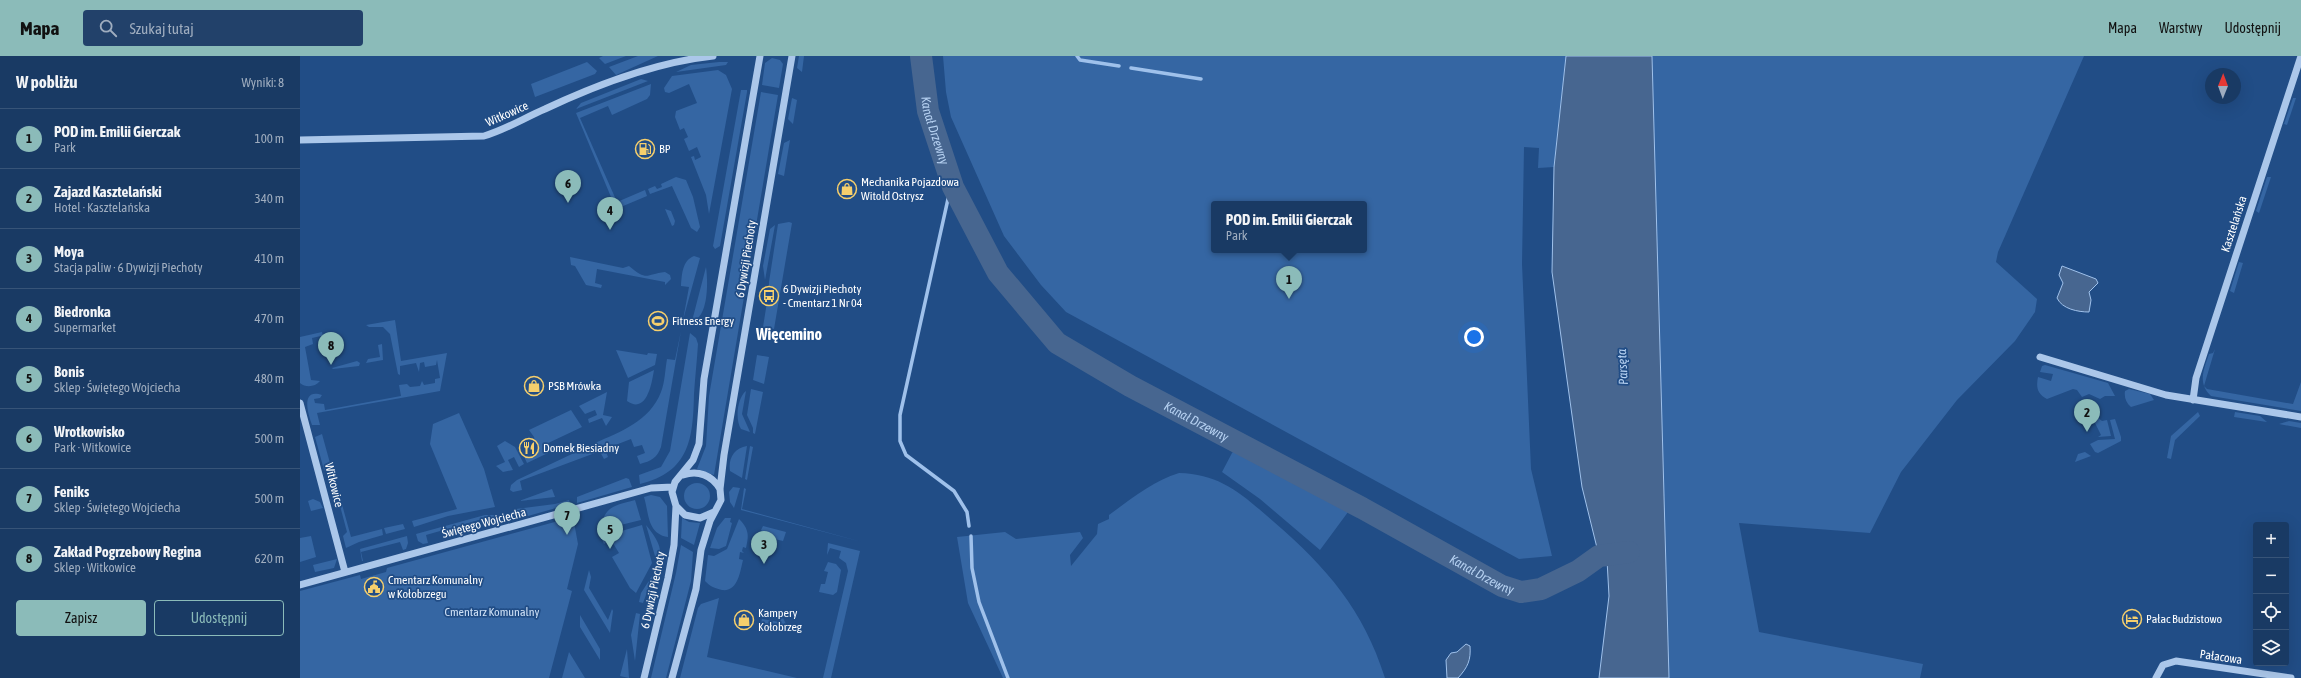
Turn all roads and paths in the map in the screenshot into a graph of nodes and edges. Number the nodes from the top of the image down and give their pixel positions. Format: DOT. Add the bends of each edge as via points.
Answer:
graph roads {
  1 [pos="713,56"];
  2 [pos="760,56"];
  3 [pos="792,56"];
  4 [pos="2301,56"];
  5 [pos="300,140"];
  6 [pos="2040,357"];
  7 [pos="2193,400"];
  8 [pos="300,403"];
  9 [pos="2301,418"];
  10 [pos="683,475"];
  11 [pos="673,487"];
  12 [pos="720,489"];
  13 [pos="676,506"];
  14 [pos="714,512"];
  15 [pos="345,572"];
  16 [pos="300,584"];
  17 [pos="644,678"];
  18 [pos="672,678"];
  19 [pos="2156,678"];
  20 [pos="2291,678"];
  1 -- 5 [label="street, Witkowice" via="667,63 646,70 564,100 496,133 484,136"];
  2 -- 10 [label="street, 6 Dywizji Piechoty" via="704,379 700,436 693,460"];
  3 -- 12 [label="street, 6 Dywizji Piechoty"];
  4 -- 7 [label="street, Kasztelańska" via="2196,378"];
  6 -- 7 [label="street" via="2166,395"];
  7 -- 9 [label="street"];
  8 -- 15 [label="street, Witkowice"];
  10 -- 11 [label="street, 6 Dywizji Piechoty"];
  10 -- 12 [label="street" via="704,474"];
  11 -- 13 [label="street, 6 Dywizji Piechoty" via="672,497"];
  11 -- 15 [label="street, Świętego Wojciecha" via="651,488"];
  12 -- 14 [label="street, 6 Dywizji Piechoty" via="721,500"];
  13 -- 14 [label="street" via="685,515 696,518"];
  13 -- 17 [label="street, 6 Dywizji Piechoty" via="674,545 668,578"];
  14 -- 18 [label="street, 6 Dywizji Piechoty" via="702,550 696,590"];
  15 -- 16 [label="street, Świętego Wojciecha"];
  19 -- 20 [label="street, Pałacowa" via="2163,665 2176,661"];
}
